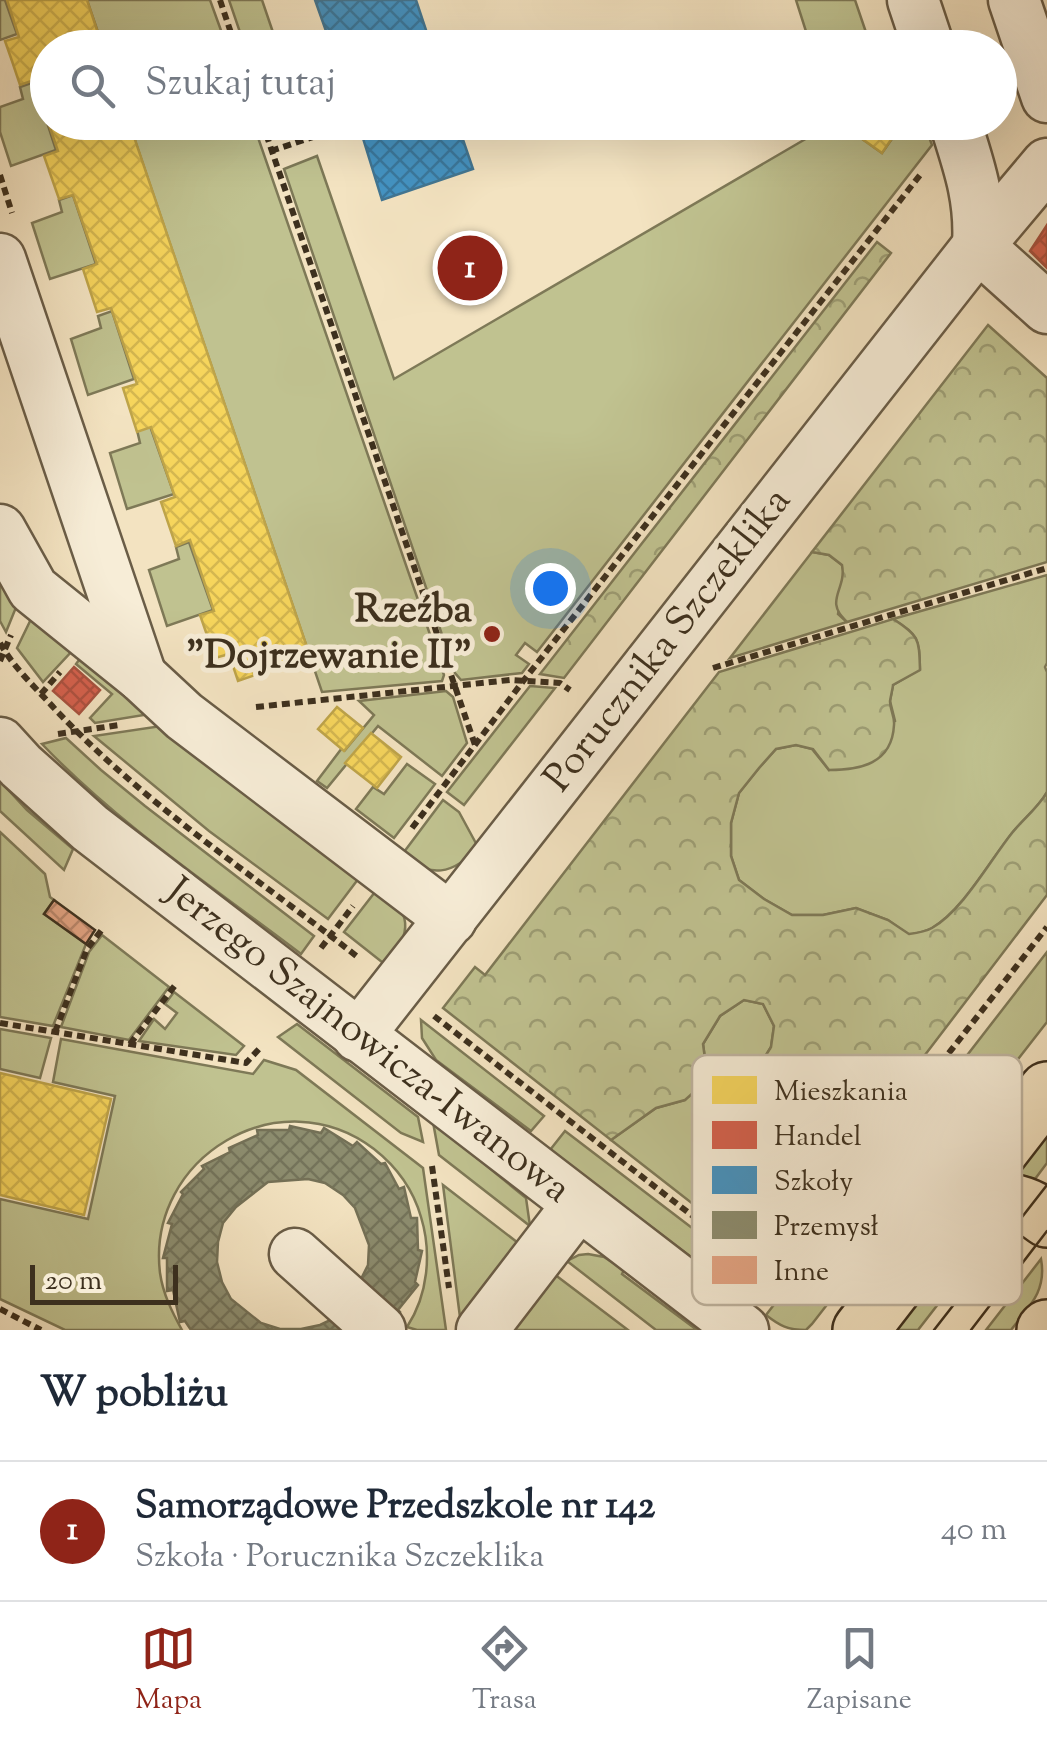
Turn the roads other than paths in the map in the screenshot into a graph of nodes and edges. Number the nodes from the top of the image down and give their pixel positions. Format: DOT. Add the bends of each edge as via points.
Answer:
graph roads {
  1 [pos="913,0"];
  2 [pos="1014,0"];
  3 [pos="924,30"];
  4 [pos="1047,97"];
  5 [pos="961,140"];
  6 [pos="1047,164"];
  7 [pos="978,246"];
  8 [pos="0,259"];
  9 [pos="1047,308"];
  10 [pos="0,530"];
  11 [pos="141,676"];
  12 [pos="0,743"];
  13 [pos="451,918"];
  14 [pos="358,1036"];
  15 [pos="1047,1090"];
  16 [pos="1022,1122"];
  17 [pos="578,1205"];
  18 [pos="1022,1205"];
  19 [pos="1047,1219"];
  20 [pos="295,1254"];
  21 [pos="692,1275"];
  22 [pos="880,1305"];
  23 [pos="466,1312"];
  24 [pos="380,1330"];
  25 [pos="861,1330"];
  1 -- 3 [label="street"];
  2 -- 4 [label="street"];
  5 -- 7 [label="street" via="976,189"];
  6 -- 7 [label="street, Porucznika Szczeklika"];
  7 -- 9 [label="street"];
  7 -- 13 [label="street, Porucznika Szczeklika"];
  8 -- 11 [label="street"];
  10 -- 11 [label="street" via="33,589"];
  11 -- 13 [label="street" via="184,716"];
  12 -- 14 [label="street, Jerzego Szajnowicza-Iwanowa" via="90,828"];
  13 -- 14 [label="street, Porucznika Szczeklika"];
  14 -- 17 [label="street, Jerzego Szajnowicza-Iwanowa"];
  15 -- 16 [label="main road"];
  17 -- 21 [label="street, Jerzego Szajnowicza-Iwanowa"];
  17 -- 23 [label="street"];
  18 -- 19 [label="main road"];
  20 -- 24 [label="street"];
  22 -- 25 [label="main road"];
}
